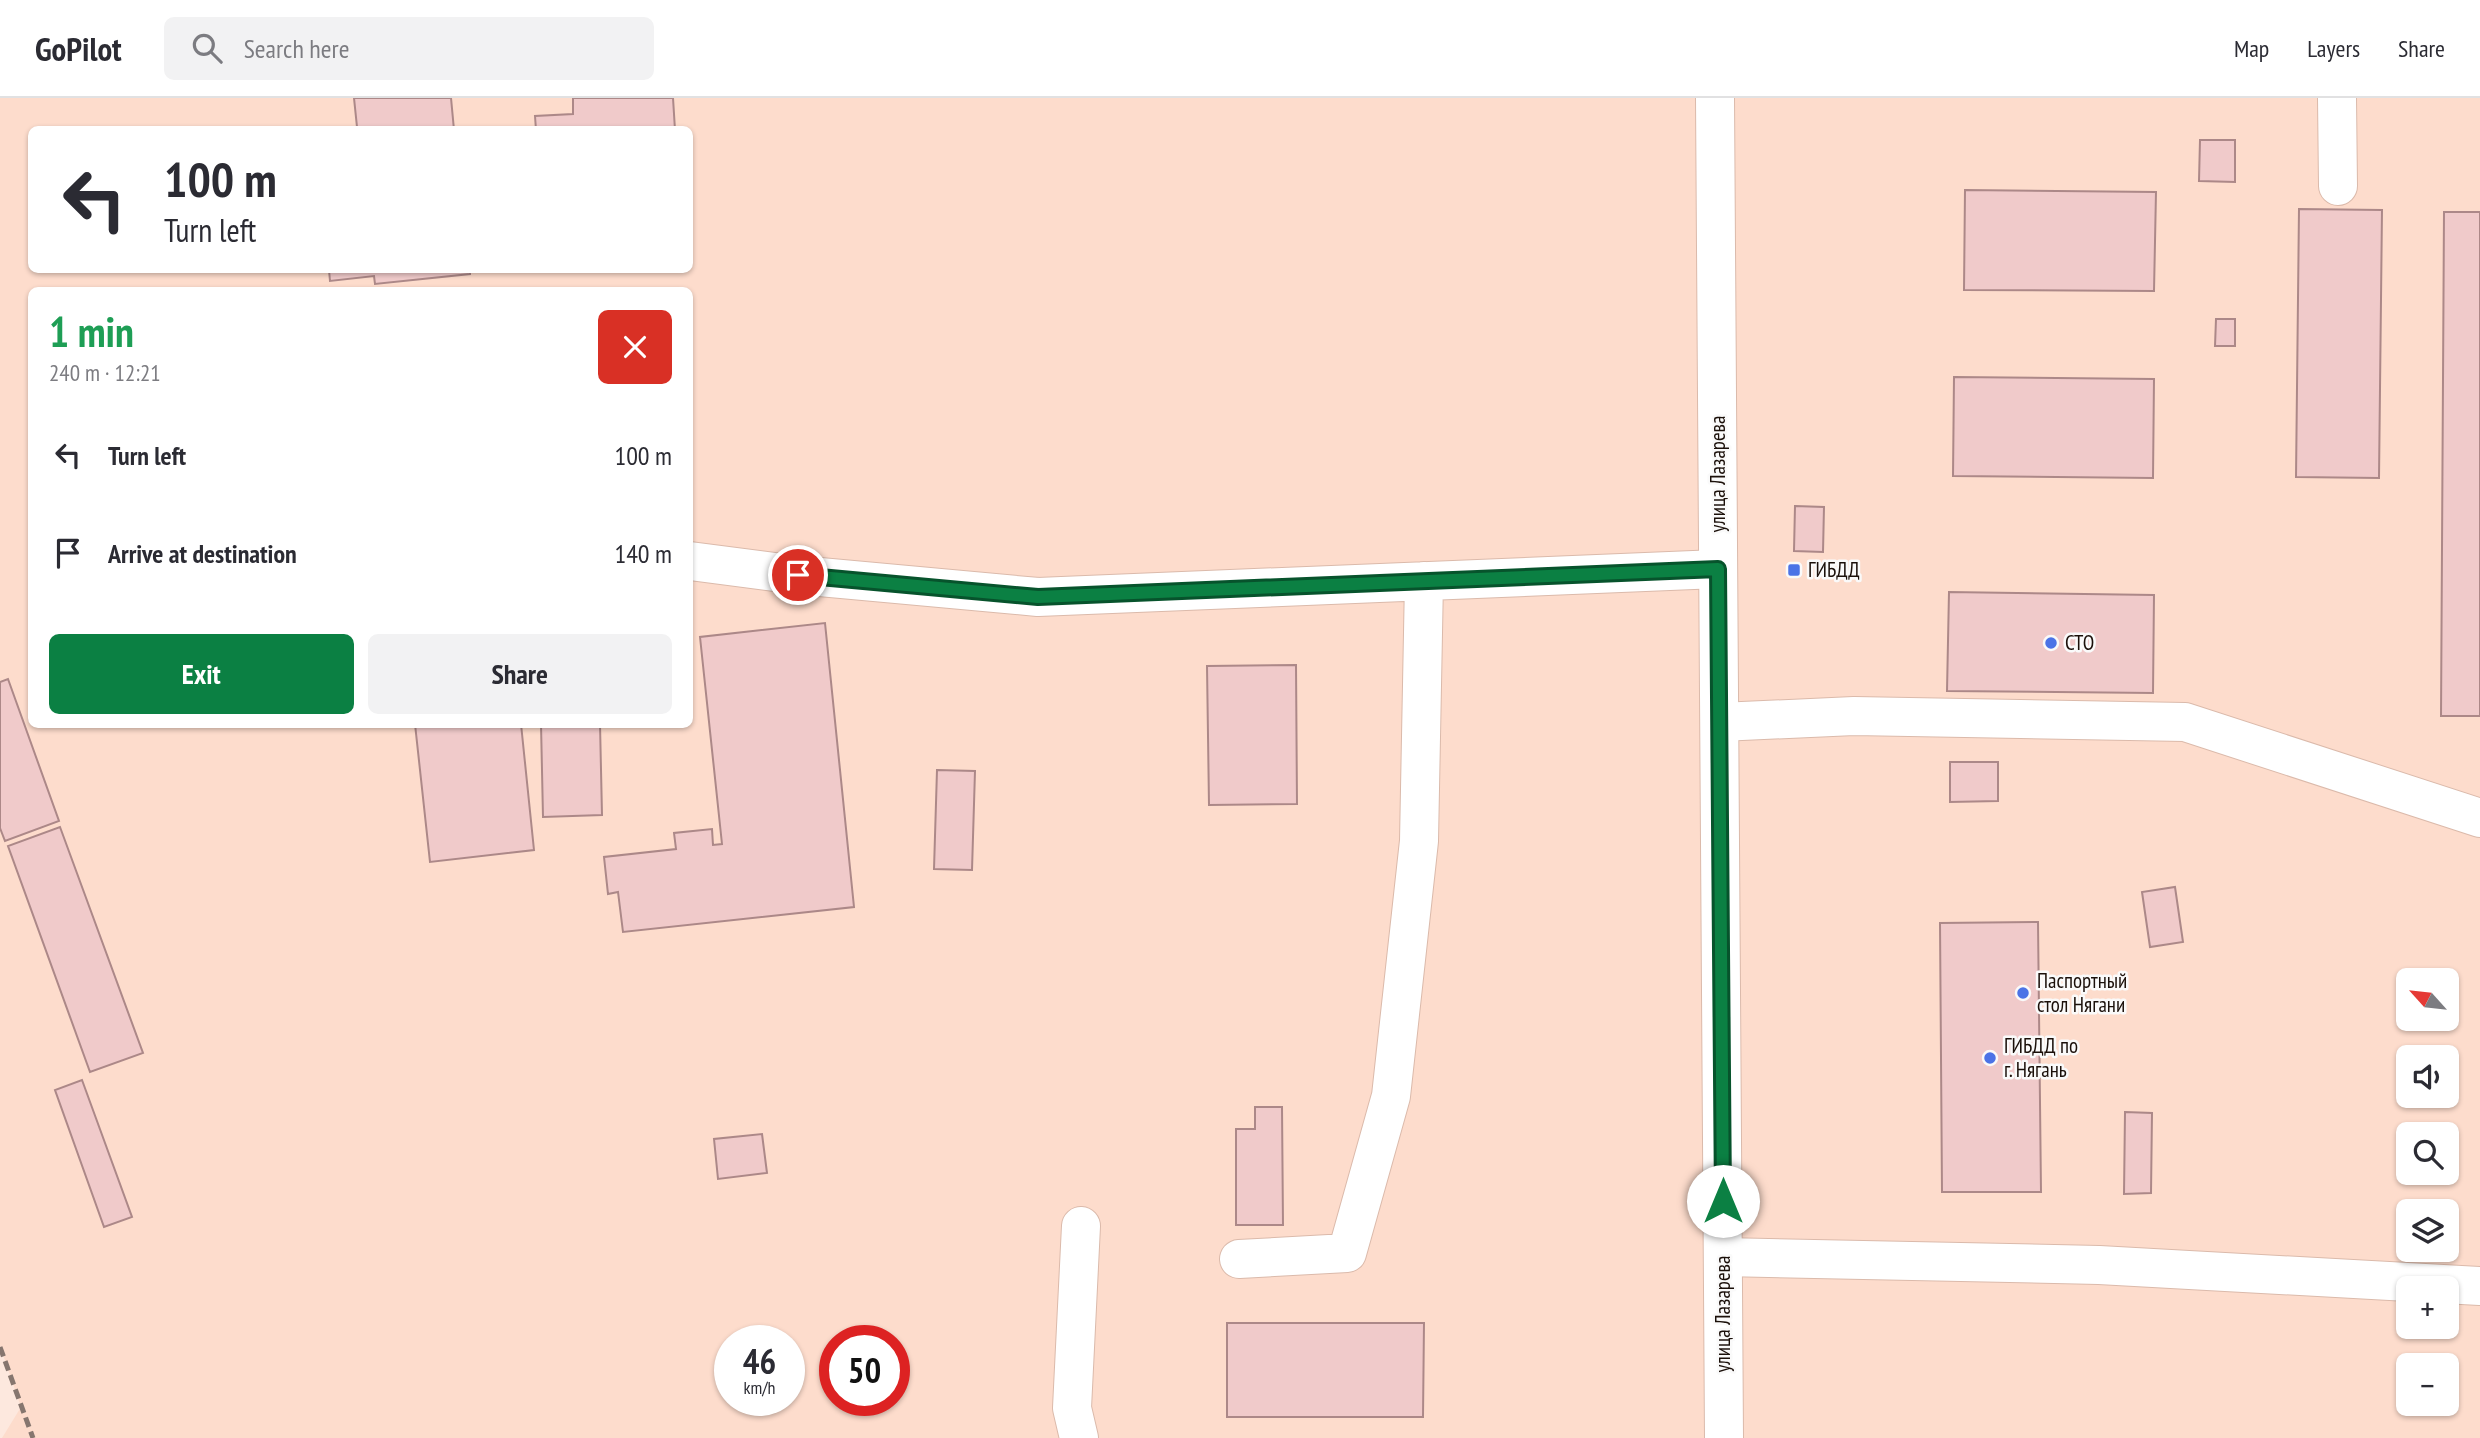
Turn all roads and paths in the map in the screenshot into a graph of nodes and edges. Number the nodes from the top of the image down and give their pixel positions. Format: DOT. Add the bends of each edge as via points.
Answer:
graph roads {
  1 [pos="1715,98"];
  2 [pos="2337,98"];
  3 [pos="2338,186"];
  4 [pos="693,561"];
  5 [pos="1718,569"];
  6 [pos="1424,581"];
  7 [pos="1720,722"];
  8 [pos="2480,818"];
  9 [pos="1081,1226"];
  10 [pos="1723,1257"];
  11 [pos="1239,1259"];
  12 [pos="2480,1286"];
  13 [pos="1079,1438"];
  14 [pos="1724,1438"];
  1 -- 5 [label="main road, улица Лазарева"];
  2 -- 3 [label="main road"];
  4 -- 6 [label="main road" via="1038,597"];
  5 -- 6 [label="main road"];
  5 -- 7 [label="main road, улица Лазарева"];
  6 -- 11 [label="main road" via="1419,841 1391,1096 1347,1253"];
  7 -- 8 [label="main road" via="1854,716 2185,722"];
  7 -- 10 [label="main road, улица Лазарева"];
  9 -- 13 [label="main road" via="1072,1408"];
  10 -- 12 [label="main road" via="2099,1265"];
  10 -- 14 [label="main road, улица Лазарева"];
}
